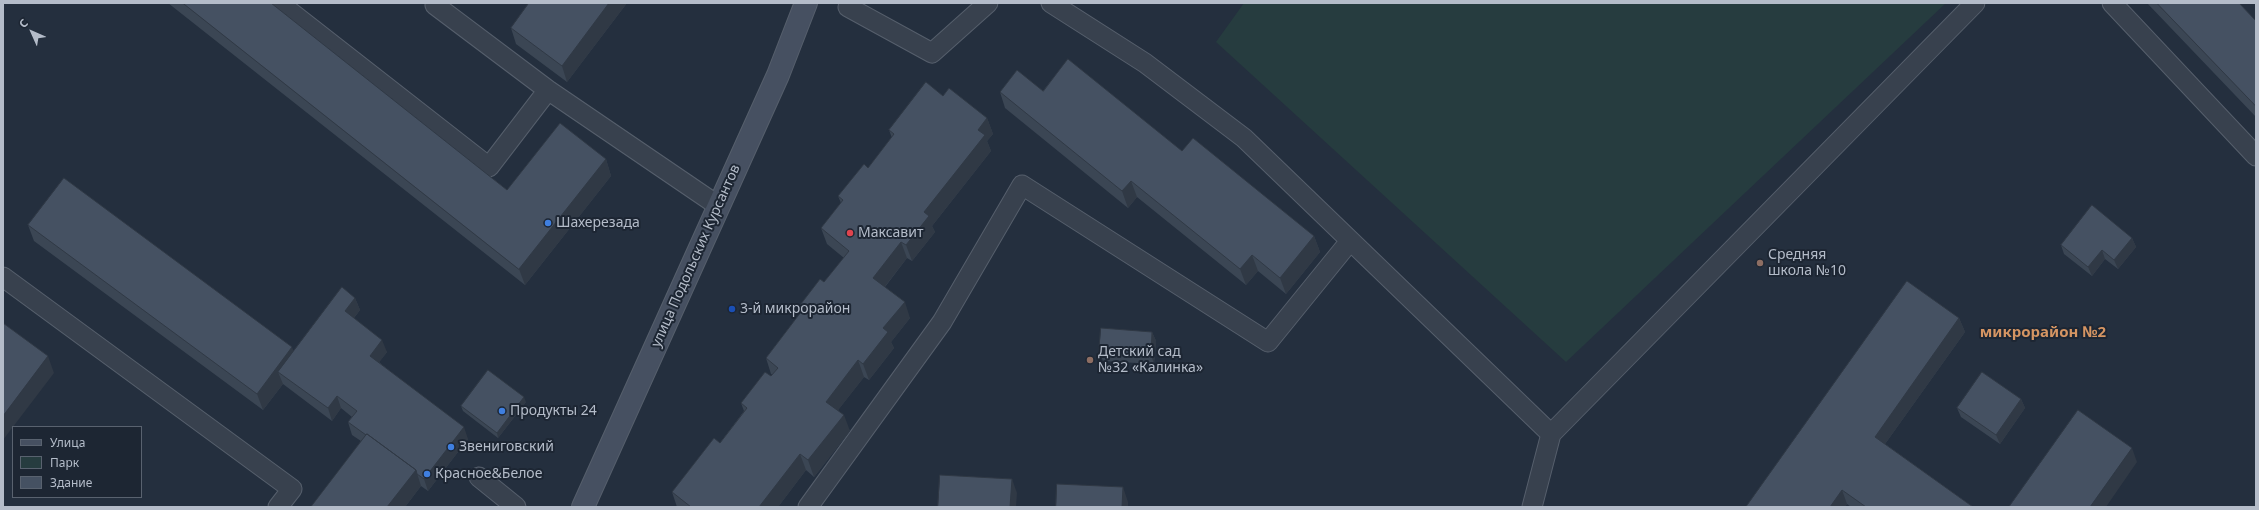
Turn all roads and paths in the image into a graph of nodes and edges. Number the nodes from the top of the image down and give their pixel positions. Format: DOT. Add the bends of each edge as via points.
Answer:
graph roads {
  1 [pos="279,3"];
  2 [pos="436,3"];
  3 [pos="806,3"];
  4 [pos="988,3"];
  5 [pos="1051,3"];
  6 [pos="1975,3"];
  7 [pos="2112,3"];
  8 [pos="848,8"];
  9 [pos="548,90"];
  10 [pos="2256,156"];
  11 [pos="717,205"];
  12 [pos="1350,240"];
  13 [pos="3,277"];
  14 [pos="1551,434"];
  15 [pos="479,476"];
  16 [pos="278,507"];
  17 [pos="516,507"];
  18 [pos="583,507"];
  19 [pos="808,507"];
  20 [pos="1532,507"];
  1 -- 9 [label="lane" via="489,167"];
  2 -- 9 [label="lane" via="434,5"];
  3 -- 11 [label="street, улица Подольских Курсантов" via="778,75"];
  4 -- 8 [label="lane" via="932,53"];
  5 -- 12 [label="lane" via="1145,63 1244,138"];
  6 -- 14 [label="lane"];
  7 -- 10 [label="lane"];
  9 -- 11 [label="lane"];
  11 -- 18 [label="street, улица Подольских Курсантов"];
  12 -- 14 [label="lane"];
  12 -- 19 [label="lane" via="1268,342 1022,185 942,322"];
  13 -- 16 [label="lane" via="292,489"];
  14 -- 20 [label="lane"];
  15 -- 17 [label="lane"];
}
